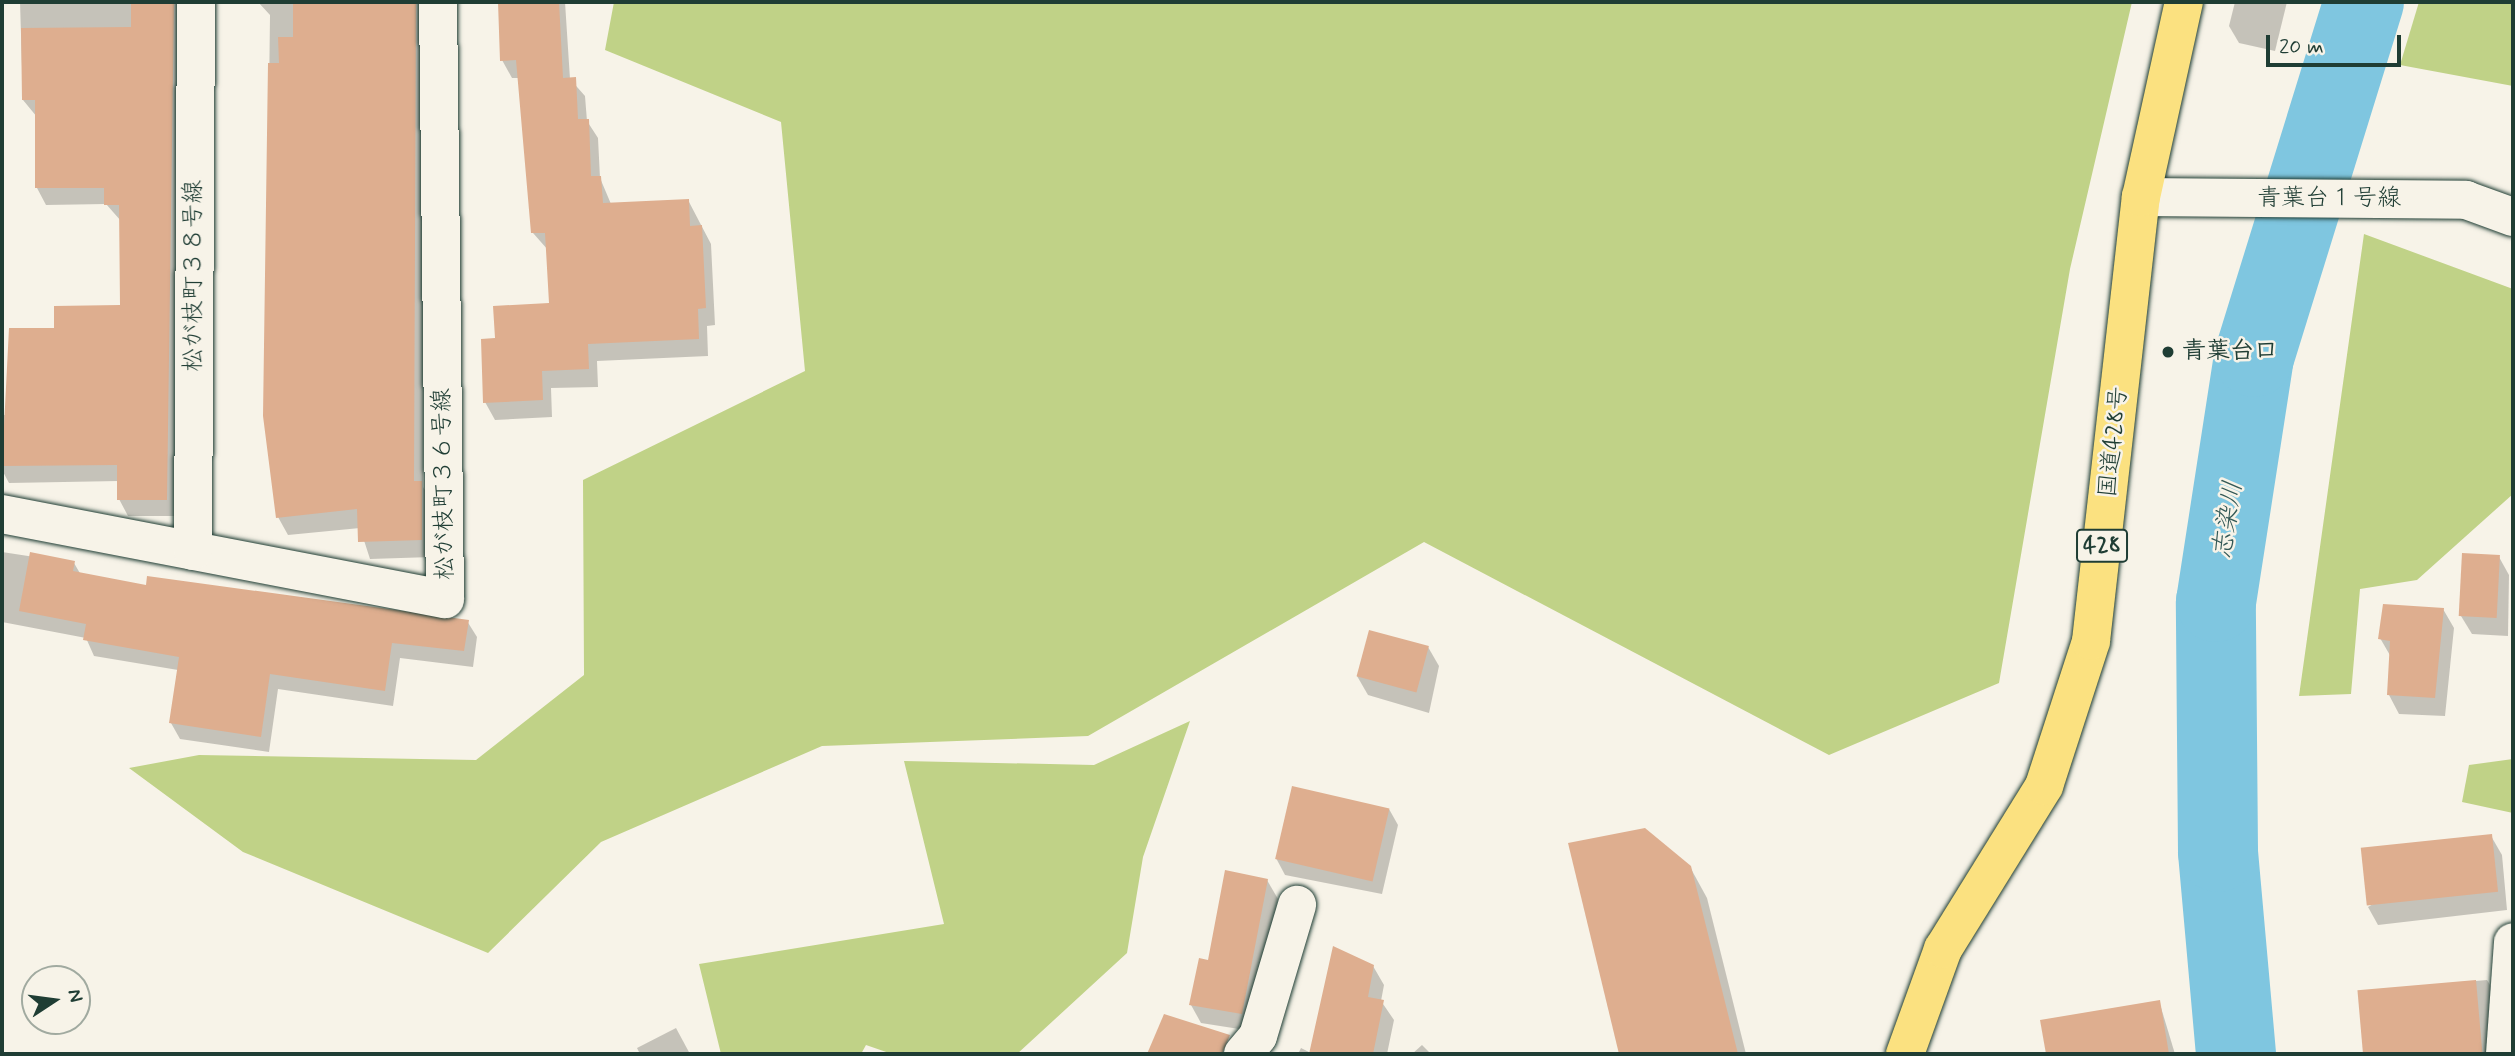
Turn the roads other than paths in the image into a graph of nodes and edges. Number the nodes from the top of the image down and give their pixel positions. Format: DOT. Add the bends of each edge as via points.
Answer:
graph roads {
  1 [pos="196,2"];
  2 [pos="439,2"];
  3 [pos="2184,2"];
  4 [pos="2141,197"];
  5 [pos="2513,217"];
  6 [pos="2,514"];
  7 [pos="193,551"];
  8 [pos="1297,905"];
  9 [pos="2513,942"];
  10 [pos="1243,1054"];
  11 [pos="1905,1054"];
  12 [pos="2505,1054"];
  1 -- 7 [label="street, 松が枝町３８号線"];
  2 -- 7 [label="street, 松が枝町３６号線" via="445,600"];
  3 -- 4 [label="highway, 国道428号 / 428"];
  4 -- 5 [label="street, 青葉台１号線" via="2466,200"];
  4 -- 11 [label="highway, 国道428号 / 428" via="2091,641 2044,786 1942,949"];
  6 -- 7 [label="street, 松が枝町３６号線"];
  8 -- 10 [label="street" via="1258,1036"];
  9 -- 12 [label="street"];
}
